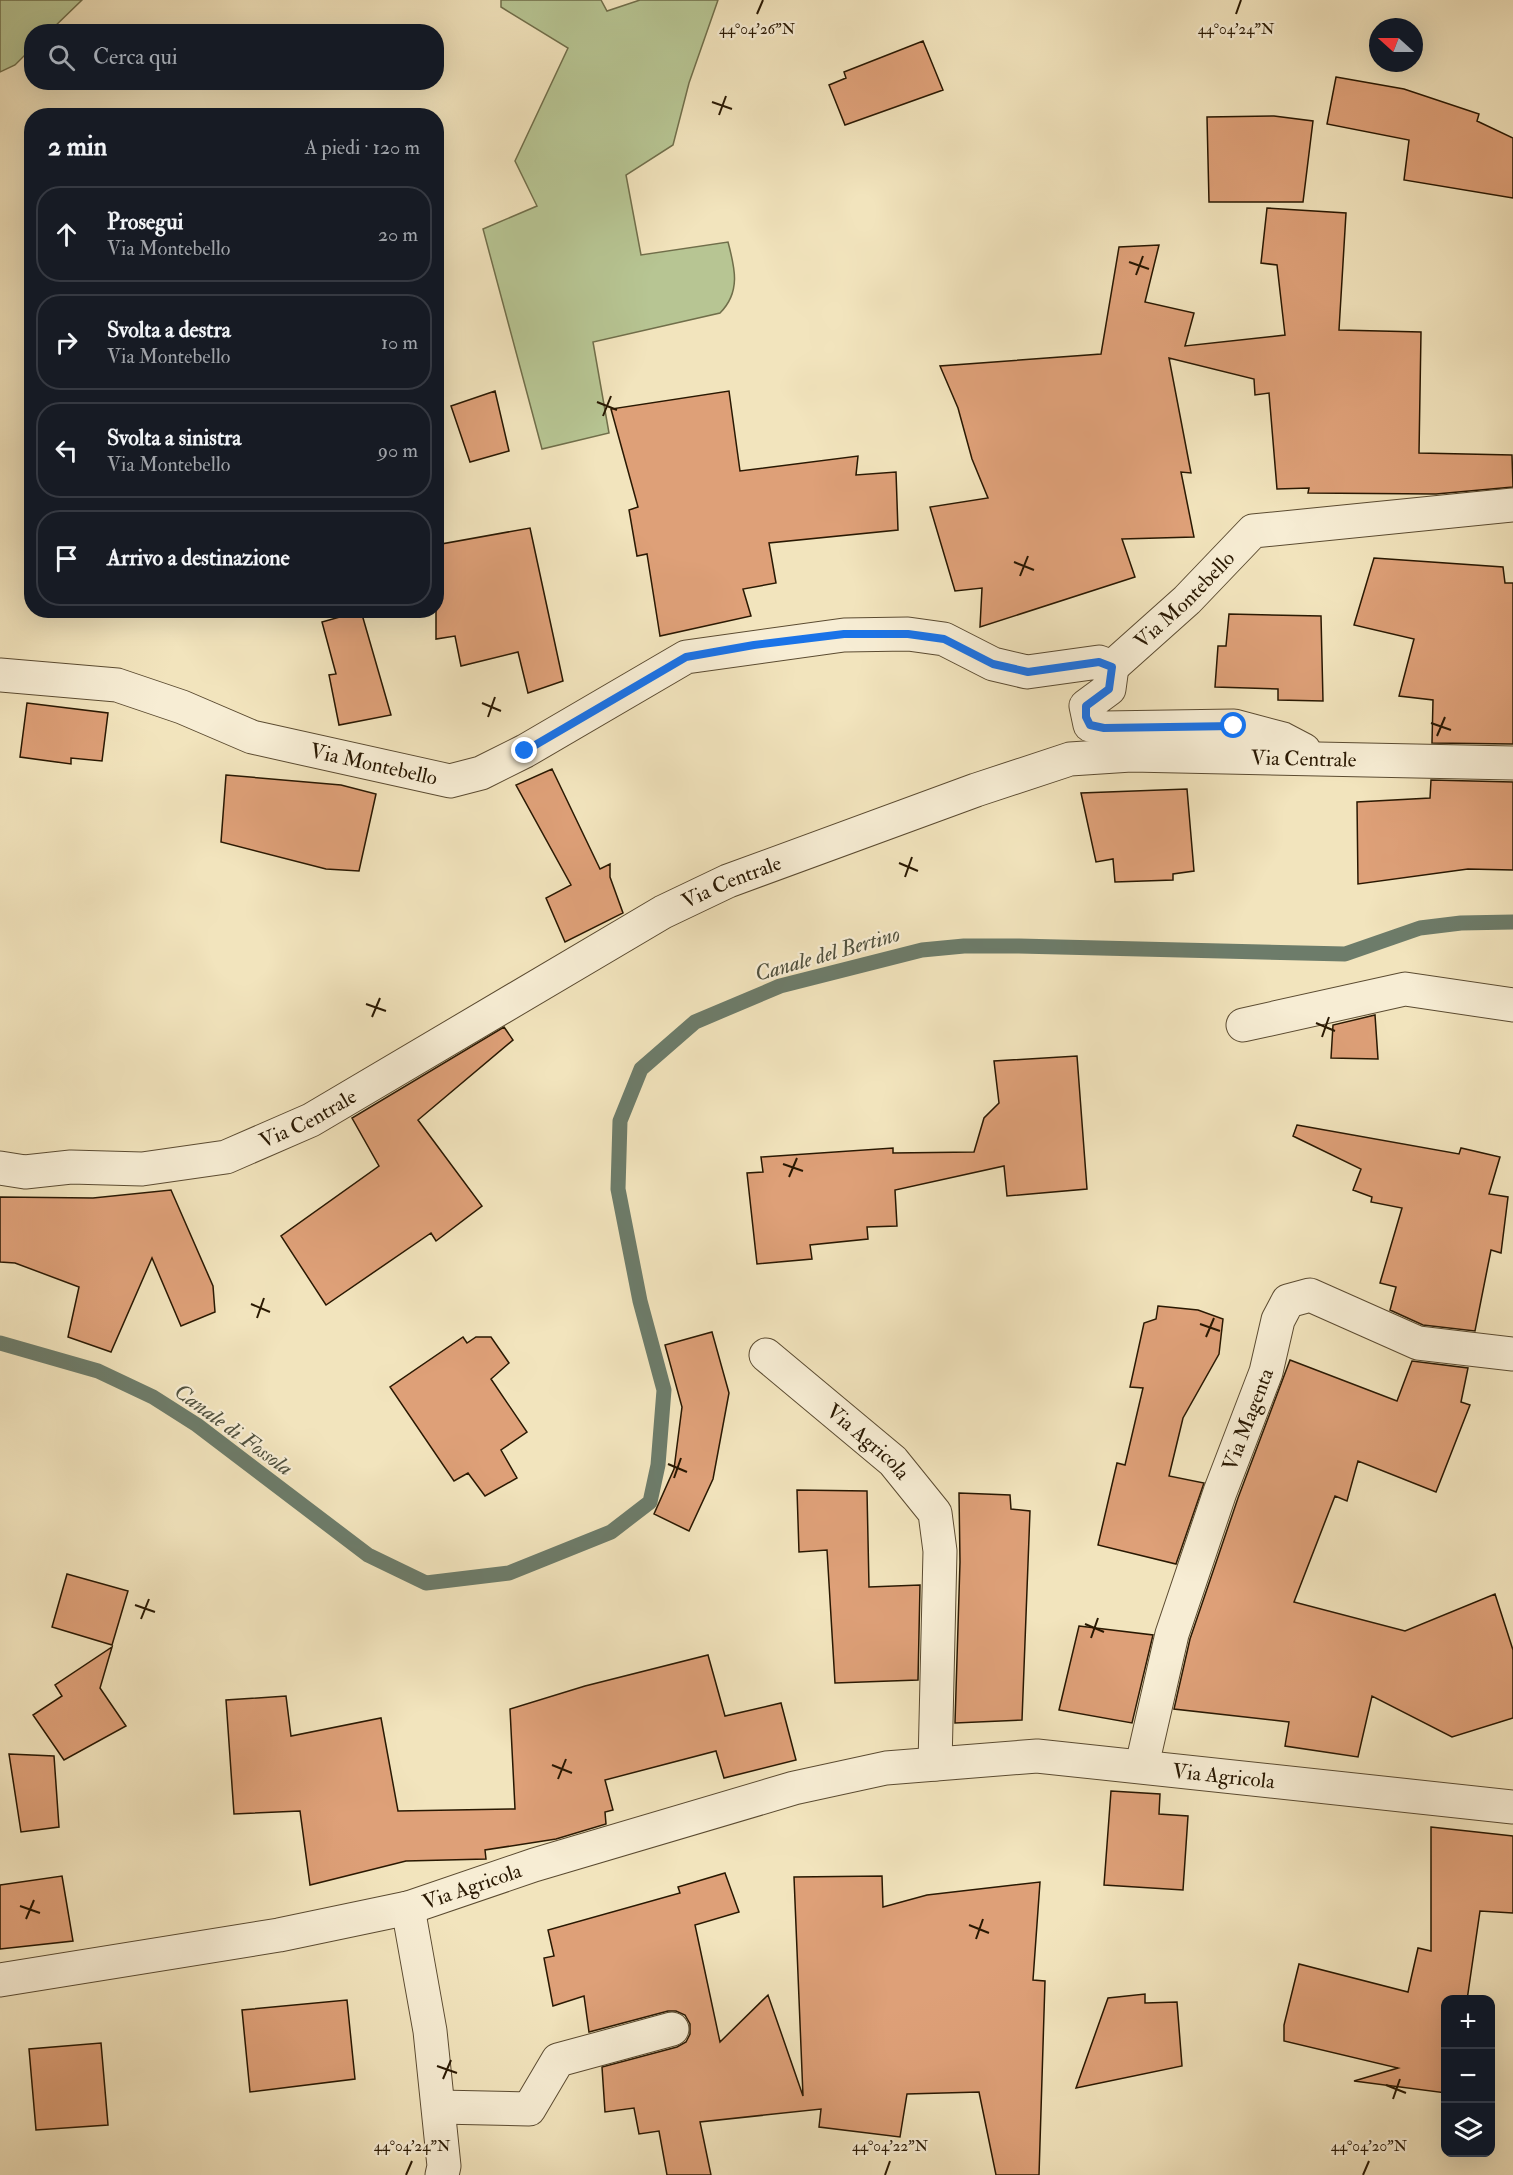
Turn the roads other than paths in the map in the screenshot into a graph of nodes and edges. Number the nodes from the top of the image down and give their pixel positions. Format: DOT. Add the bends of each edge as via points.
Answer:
graph roads {
  1 [pos="1513,505"];
  2 [pos="1112,667"];
  3 [pos="0,675"];
  4 [pos="1318,758"];
  5 [pos="1513,763"];
  6 [pos="1513,1005"];
  7 [pos="1243,1025"];
  8 [pos="0,1168"];
  9 [pos="1513,1354"];
  10 [pos="766,1355"];
  11 [pos="935,1764"];
  12 [pos="1142,1765"];
  13 [pos="1513,1807"];
  14 [pos="408,1908"];
  15 [pos="0,1980"];
  16 [pos="672,2030"];
  17 [pos="439,2107"];
  18 [pos="442,2175"];
  1 -- 2 [label="street, Via Montebello" via="1253,531 1187,600"];
  2 -- 3 [label="street, Via Montebello" via="1099,662 1028,672 993,664 944,639 908,634 844,634 709,653 686,657 525,751 481,773 450,781 252,737 117,685"];
  2 -- 4 [label="street, Via Montebello" via="1109,689 1086,706 1090,725 1234,726 1284,739"];
  4 -- 5 [label="street, Via Centrale"];
  4 -- 8 [label="street, Via Centrale" via="1131,755 1070,759 739,877 674,907 311,1120 226,1157 142,1169 71,1167 25,1172"];
  6 -- 7 [label="street" via="1405,989"];
  9 -- 12 [label="street, Via Magenta" via="1418,1343 1310,1294 1288,1301 1278,1320 1266,1372 1172,1634"];
  10 -- 11 [label="street, Via Agricola" via="892,1461 935,1513 940,1551"];
  11 -- 12 [label="street, Via Agricola" via="1037,1756"];
  11 -- 14 [label="street, Via Agricola" via="886,1768 794,1788 534,1865"];
  12 -- 13 [label="street, Via Agricola"];
  14 -- 15 [label="street, Via Agricola" via="279,1935"];
  14 -- 17 [label="street"];
  16 -- 17 [label="street" via="558,2060 529,2109"];
  17 -- 18 [label="street"];
}
